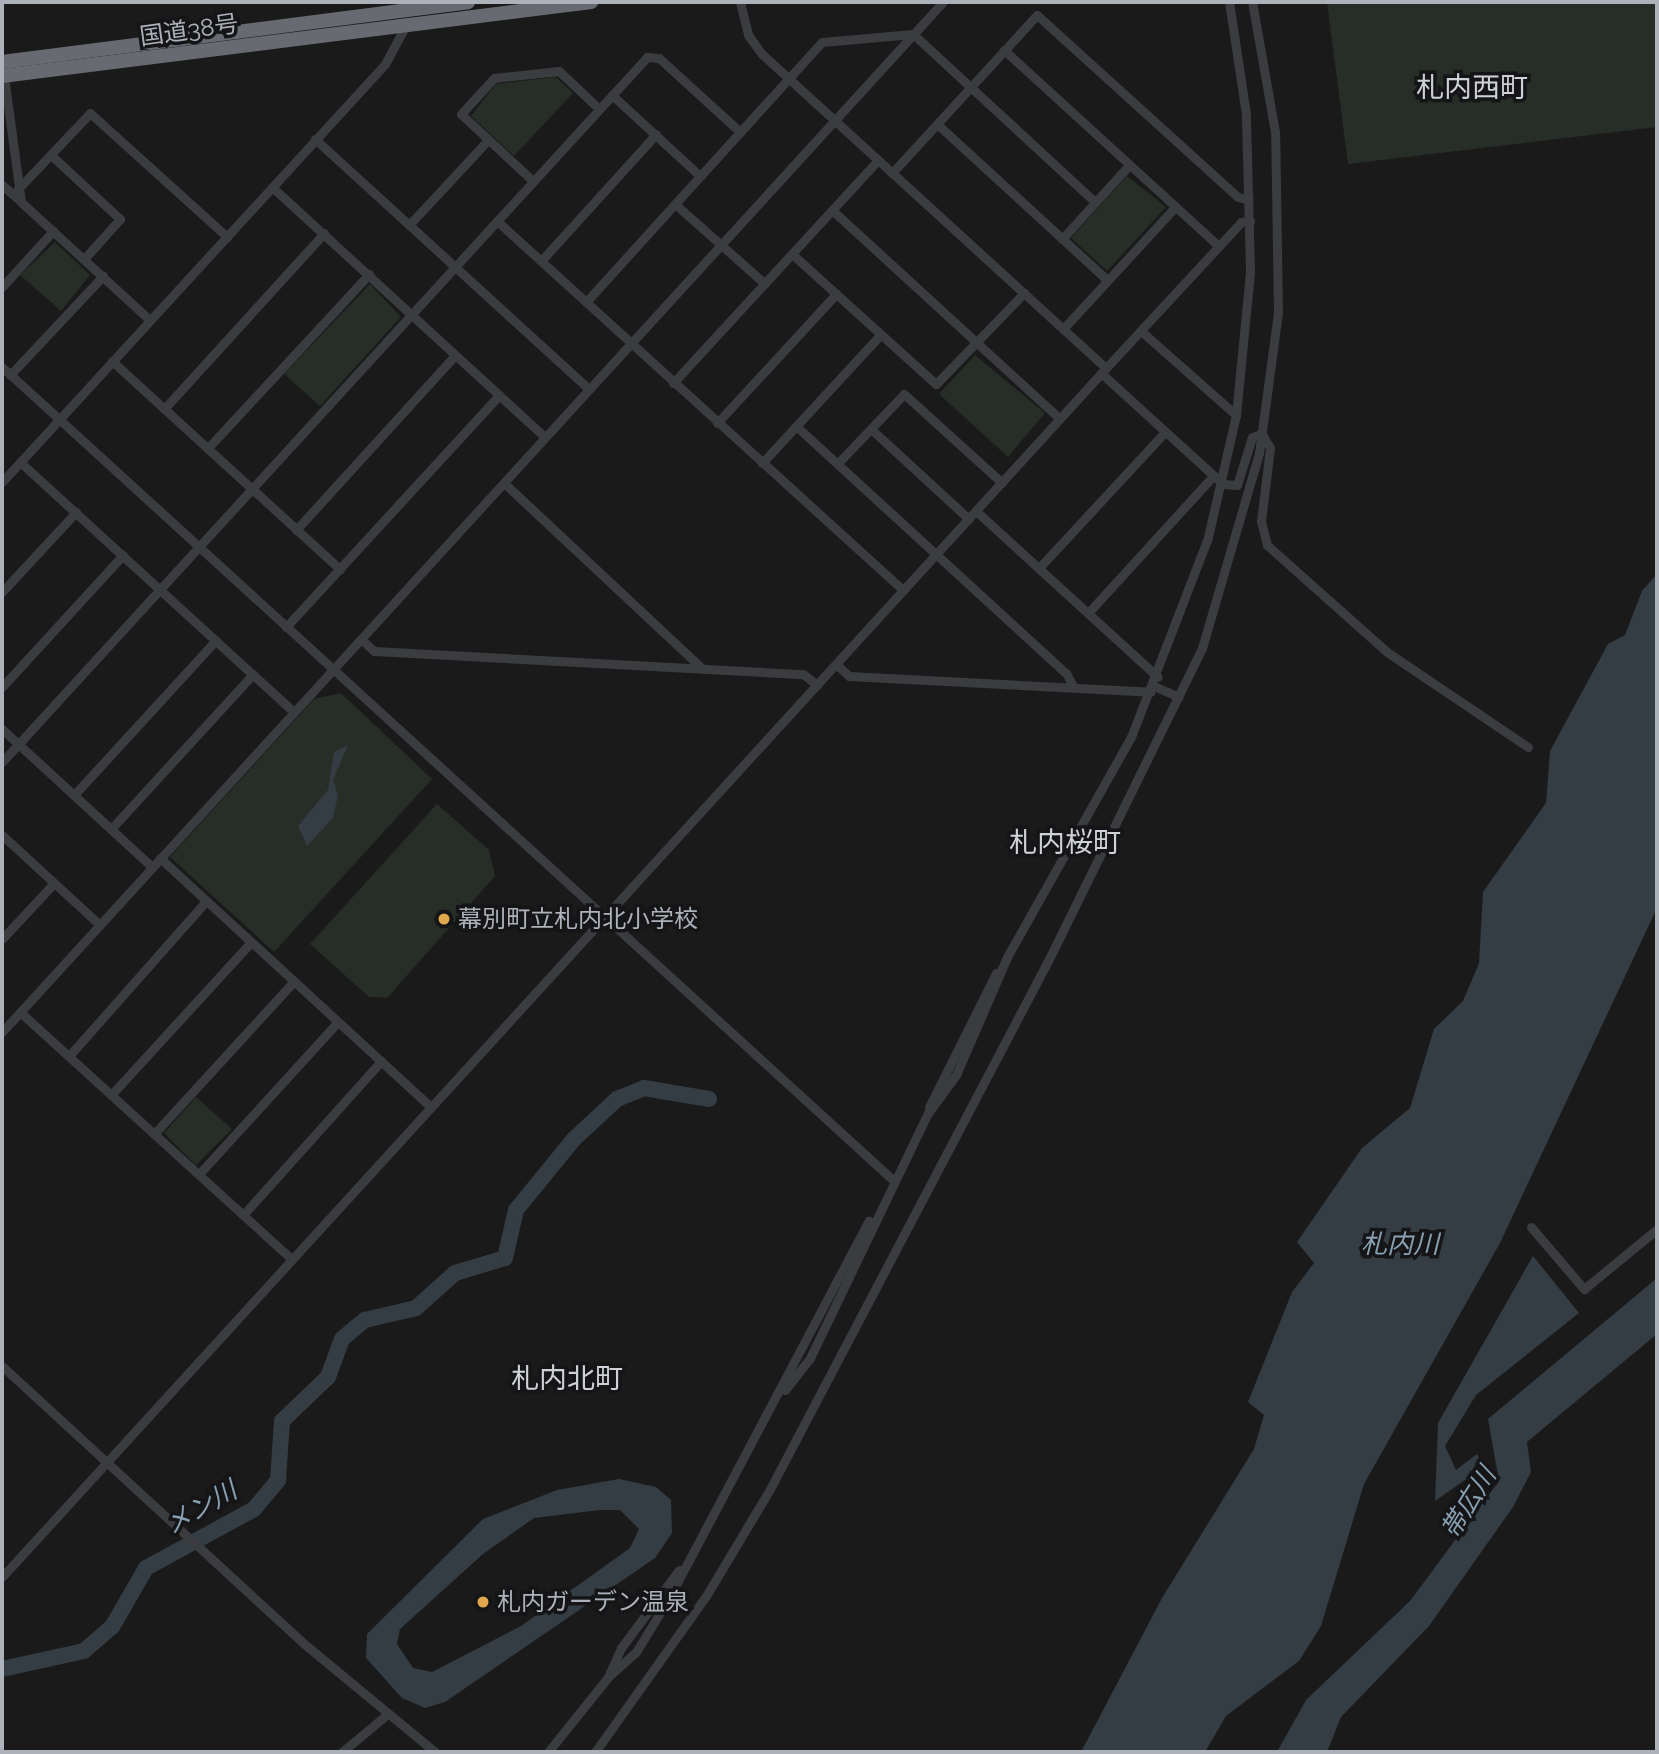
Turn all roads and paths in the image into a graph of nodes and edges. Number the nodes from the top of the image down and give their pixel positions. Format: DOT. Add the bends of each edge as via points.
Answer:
graph roads {
  1 [pos="468,2"];
  2 [pos="591,2"];
  3 [pos="740,2"];
  4 [pos="943,2"];
  5 [pos="1229,2"];
  6 [pos="1252,2"];
  7 [pos="417,5"];
  8 [pos="408,22"];
  9 [pos="913,34"];
  10 [pos="1004,50"];
  11 [pos="2,71"];
  12 [pos="789,79"];
  13 [pos="970,87"];
  14 [pos="612,95"];
  15 [pos="599,109"];
  16 [pos="835,120"];
  17 [pos="937,124"];
  18 [pos="740,132"];
  19 [pos="656,135"];
  20 [pos="315,139"];
  21 [pos="488,139"];
  22 [pos="52,156"];
  23 [pos="878,160"];
  24 [pos="1129,165"];
  25 [pos="892,173"];
  26 [pos="700,176"];
  27 [pos="533,181"];
  28 [pos="2,185"];
  29 [pos="272,187"];
  30 [pos="17,190"];
  31 [pos="1250,200"];
  32 [pos="21,202"];
  33 [pos="1095,202"];
  34 [pos="675,204"];
  35 [pos="1175,207"];
  36 [pos="832,210"];
  37 [pos="497,221"];
  38 [pos="1250,221"];
  39 [pos="409,225"];
  40 [pos="53,231"];
  41 [pos="324,233"];
  42 [pos="227,237"];
  43 [pos="1062,239"];
  44 [pos="721,244"];
  45 [pos="1219,246"];
  46 [pos="792,254"];
  47 [pos="84,259"];
  48 [pos="541,261"];
  49 [pos="455,267"];
  50 [pos="369,274"];
  51 [pos="103,276"];
  52 [pos="1107,280"];
  53 [pos="4,281"];
  54 [pos="765,284"];
  55 [pos="1024,293"];
  56 [pos="836,294"];
  57 [pos="586,302"];
  58 [pos="412,314"];
  59 [pos="150,320"];
  60 [pos="1063,329"];
  61 [pos="1141,331"];
  62 [pos="880,335"];
  63 [pos="631,343"];
  64 [pos="977,344"];
  65 [pos="455,355"];
  66 [pos="113,361"];
  67 [pos="1104,371"];
  68 [pos="6,374"];
  69 [pos="673,383"];
  70 [pos="589,389"];
  71 [pos="499,395"];
  72 [pos="164,409"];
  73 [pos="1236,415"];
  74 [pos="1060,419"];
  75 [pos="58,420"];
  76 [pos="718,423"];
  77 [pos="796,426"];
  78 [pos="871,429"];
  79 [pos="1165,432"];
  80 [pos="1262,434"];
  81 [pos="545,437"];
  82 [pos="208,448"];
  83 [pos="20,462"];
  84 [pos="762,463"];
  85 [pos="838,463"];
  86 [pos="1213,476"];
  87 [pos="2,482"];
  88 [pos="504,483"];
  89 [pos="1002,483"];
  90 [pos="1223,484"];
  91 [pos="252,489"];
  92 [pos="976,511"];
  93 [pos="76,512"];
  94 [pos="969,519"];
  95 [pos="296,530"];
  96 [pos="199,547"];
  97 [pos="937,554"];
  98 [pos="123,555"];
  99 [pos="1039,568"];
  100 [pos="340,569"];
  101 [pos="160,589"];
  102 [pos="904,590"];
  103 [pos="2,592"];
  104 [pos="1088,613"];
  105 [pos="286,627"];
  106 [pos="361,639"];
  107 [pos="216,640"];
  108 [pos="835,664"];
  109 [pos="702,669"];
  110 [pos="333,670"];
  111 [pos="253,674"];
  112 [pos="817,685"];
  113 [pos="1154,685"];
  114 [pos="2,687"];
  115 [pos="1074,688"];
  116 [pos="1180,697"];
  117 [pos="294,712"];
  118 [pos="2,729"];
  119 [pos="18,744"];
  120 [pos="1528,747"];
  121 [pos="2,762"];
  122 [pos="74,795"];
  123 [pos="111,829"];
  124 [pos="6,839"];
  125 [pos="2,851"];
  126 [pos="160,858"];
  127 [pos="152,867"];
  128 [pos="54,883"];
  129 [pos="206,901"];
  130 [pos="604,917"];
  131 [pos="100,925"];
  132 [pos="2,939"];
  133 [pos="251,942"];
  134 [pos="294,981"];
  135 [pos="20,1012"];
  136 [pos="338,1022"];
  137 [pos="2,1032"];
  138 [pos="69,1056"];
  139 [pos="382,1061"];
  140 [pos="111,1095"];
  141 [pos="430,1106"];
  142 [pos="154,1134"];
  143 [pos="199,1174"];
  144 [pos="893,1180"];
  145 [pos="243,1215"];
  146 [pos="1531,1227"];
  147 [pos="1657,1229"];
  148 [pos="291,1259"];
  149 [pos="2,1366"];
  150 [pos="107,1463"];
  151 [pos="699,1544"];
  152 [pos="2,1577"];
  153 [pos="608,1677"];
  154 [pos="385,1716"];
  155 [pos="342,1752"];
  156 [pos="435,1752"];
  157 [pos="548,1752"];
  158 [pos="595,1752"];
  1 -- 7 [label="highway, 国道38号"];
  2 -- 8 [label="highway, 国道38号"];
  3 -- 12 [label="street" via="748,35"];
  4 -- 9 [label="street"];
  5 -- 31 [label="street" via="1243,81"];
  6 -- 80 [label="street" via="1275,132 1279,211 1278,313"];
  7 -- 8 [label="street"];
  7 -- 11 [label="highway, 国道38号"];
  8 -- 11 [label="highway, 国道38号"];
  8 -- 20 [label="street" via="385,64"];
  9 -- 12 [label="street" via="822,42"];
  9 -- 13 [label="street"];
  9 -- 16 [label="street"];
  10 -- 13 [label="street"];
  10 -- 24 [label="street"];
  10 -- 31 [label="street" via="1037,15 1238,197"];
  11 -- 30 [label="street"];
  12 -- 16 [label="street"];
  12 -- 18 [label="street"];
  13 -- 17 [label="street"];
  13 -- 33 [label="street"];
  14 -- 15 [label="street"];
  14 -- 18 [label="street" via="647,57 659,58"];
  14 -- 19 [label="street"];
  15 -- 21 [label="street" via="559,71 494,78 461,114"];
  15 -- 27 [label="street"];
  16 -- 23 [label="street"];
  16 -- 44 [label="street"];
  17 -- 25 [label="street"];
  17 -- 43 [label="street"];
  18 -- 26 [label="street"];
  19 -- 26 [label="street"];
  19 -- 48 [label="street"];
  20 -- 29 [label="street"];
  20 -- 39 [label="street"];
  21 -- 27 [label="street"];
  21 -- 39 [label="street"];
  22 -- 30 [label="street"];
  22 -- 42 [label="street" via="90,113"];
  22 -- 47 [label="street" via="120,219"];
  23 -- 25 [label="street"];
  23 -- 36 [label="street"];
  24 -- 33 [label="street"];
  24 -- 35 [label="street"];
  25 -- 55 [label="street"];
  26 -- 34 [label="street"];
  27 -- 37 [label="street"];
  28 -- 32 [label="street"];
  29 -- 41 [label="street"];
  29 -- 42 [label="street"];
  30 -- 32 [label="street"];
  31 -- 38 [label="street"];
  32 -- 40 [label="street"];
  33 -- 43 [label="street"];
  34 -- 44 [label="street"];
  34 -- 57 [label="street"];
  35 -- 45 [label="street"];
  35 -- 52 [label="street"];
  36 -- 46 [label="street"];
  36 -- 64 [label="street"];
  37 -- 48 [label="street"];
  37 -- 49 [label="street"];
  38 -- 45 [label="street"];
  38 -- 73 [label="street"];
  39 -- 49 [label="street"];
  40 -- 47 [label="street"];
  40 -- 53 [label="street"];
  41 -- 50 [label="street"];
  41 -- 72 [label="street"];
  42 -- 59 [label="street"];
  43 -- 52 [label="street"];
  44 -- 54 [label="street"];
  44 -- 63 [label="street"];
  45 -- 61 [label="street"];
  46 -- 54 [label="street"];
  46 -- 56 [label="street"];
  47 -- 51 [label="street"];
  48 -- 57 [label="street"];
  49 -- 58 [label="street"];
  49 -- 70 [label="street"];
  50 -- 58 [label="street"];
  50 -- 82 [label="street"];
  51 -- 59 [label="street"];
  51 -- 68 [label="street"];
  52 -- 60 [label="street"];
  54 -- 69 [label="street"];
  55 -- 60 [label="street"];
  55 -- 64 [label="street"];
  56 -- 62 [label="street"];
  56 -- 76 [label="street"];
  57 -- 63 [label="street"];
  58 -- 65 [label="street"];
  58 -- 91 [label="street"];
  59 -- 66 [label="street"];
  60 -- 67 [label="street"];
  61 -- 67 [label="street"];
  61 -- 73 [label="street"];
  62 -- 64 [label="street" via="936,384"];
  62 -- 77 [label="street"];
  63 -- 69 [label="street"];
  63 -- 70 [label="street"];
  64 -- 74 [label="street"];
  65 -- 71 [label="street"];
  65 -- 95 [label="street"];
  66 -- 72 [label="street"];
  66 -- 75 [label="street"];
  67 -- 74 [label="street"];
  67 -- 79 [label="street"];
  68 -- 75 [label="street"];
  69 -- 76 [label="street"];
  70 -- 81 [label="street"];
  71 -- 81 [label="street"];
  71 -- 100 [label="street"];
  72 -- 82 [label="street"];
  73 -- 90 [label="street"];
  74 -- 89 [label="street"];
  75 -- 83 [label="street"];
  75 -- 96 [label="street"];
  76 -- 84 [label="street"];
  77 -- 84 [label="street"];
  77 -- 85 [label="street"];
  78 -- 85 [label="street"];
  78 -- 89 [label="street" via="904,394"];
  78 -- 94 [label="street"];
  79 -- 86 [label="street"];
  79 -- 99 [label="street"];
  80 -- 90 [label="street" via="1252,438 1237,485"];
  80 -- 116 [label="street" via="1229,567"];
  80 -- 120 [label="street" via="1270,448 1261,521 1267,545 1387,652"];
  81 -- 88 [label="street"];
  82 -- 91 [label="street"];
  83 -- 87 [label="street"];
  83 -- 93 [label="street"];
  84 -- 102 [label="street"];
  85 -- 97 [label="street"];
  86 -- 90 [label="street"];
  86 -- 104 [label="street"];
  88 -- 106 [label="street"];
  88 -- 109 [label="street"];
  89 -- 92 [label="street"];
  90 -- 113 [label="street"];
  91 -- 95 [label="street"];
  91 -- 96 [label="street"];
  92 -- 94 [label="street"];
  92 -- 99 [label="street"];
  93 -- 98 [label="street"];
  93 -- 103 [label="street"];
  94 -- 97 [label="street"];
  95 -- 100 [label="street"];
  96 -- 101 [label="street"];
  96 -- 105 [label="street"];
  97 -- 102 [label="street"];
  97 -- 115 [label="street" via="1066,673"];
  98 -- 101 [label="street"];
  98 -- 114 [label="street"];
  99 -- 104 [label="street"];
  100 -- 105 [label="street"];
  101 -- 107 [label="street"];
  101 -- 119 [label="street"];
  102 -- 108 [label="street"];
  104 -- 113 [label="street"];
  105 -- 110 [label="street"];
  106 -- 109 [label="street" via="374,651"];
  106 -- 110 [label="street"];
  107 -- 111 [label="street"];
  107 -- 122 [label="street"];
  108 -- 112 [label="street"];
  108 -- 115 [label="street" via="849,676"];
  109 -- 112 [label="street" via="803,674"];
  110 -- 117 [label="street"];
  110 -- 130 [label="street"];
  111 -- 117 [label="street"];
  111 -- 123 [label="street"];
  112 -- 130 [label="street"];
  113 -- 115 [label="street"];
  113 -- 116 [label="street"];
  113 -- 144 [label="street" via="1007,957 956,1076 928,1113"];
  116 -- 158 [label="street" via="770,1489 698,1607"];
  117 -- 126 [label="street"];
  118 -- 119 [label="street"];
  119 -- 121 [label="street"];
  119 -- 122 [label="street"];
  122 -- 123 [label="street"];
  123 -- 127 [label="street"];
  124 -- 125 [label="street"];
  124 -- 128 [label="street"];
  126 -- 127 [label="street"];
  126 -- 129 [label="street"];
  127 -- 131 [label="street"];
  128 -- 131 [label="street"];
  128 -- 132 [label="street"];
  129 -- 133 [label="street"];
  129 -- 138 [label="street"];
  130 -- 141 [label="street"];
  130 -- 144 [label="street"];
  131 -- 135 [label="street"];
  133 -- 134 [label="street"];
  133 -- 140 [label="street"];
  134 -- 136 [label="street"];
  134 -- 142 [label="street"];
  135 -- 137 [label="street"];
  135 -- 138 [label="street"];
  136 -- 139 [label="street"];
  136 -- 143 [label="street"];
  138 -- 140 [label="street"];
  139 -- 141 [label="street"];
  139 -- 145 [label="street"];
  140 -- 142 [label="street"];
  141 -- 148 [label="street"];
  142 -- 143 [label="street"];
  143 -- 145 [label="street"];
  144 -- 151 [label="street" via="810,1358 785,1390"];
  145 -- 148 [label="street"];
  146 -- 147 [label="street" via="1584,1289"];
  148 -- 150 [label="street"];
  149 -- 150 [label="street"];
  150 -- 152 [label="street"];
  150 -- 154 [label="street"];
  151 -- 153 [label="street" via="635,1627"];
  151 -- 153 [label="street" via="636,1652"];
  153 -- 157 [label="street"];
  154 -- 155 [label="street"];
  154 -- 156 [label="street"];
}
